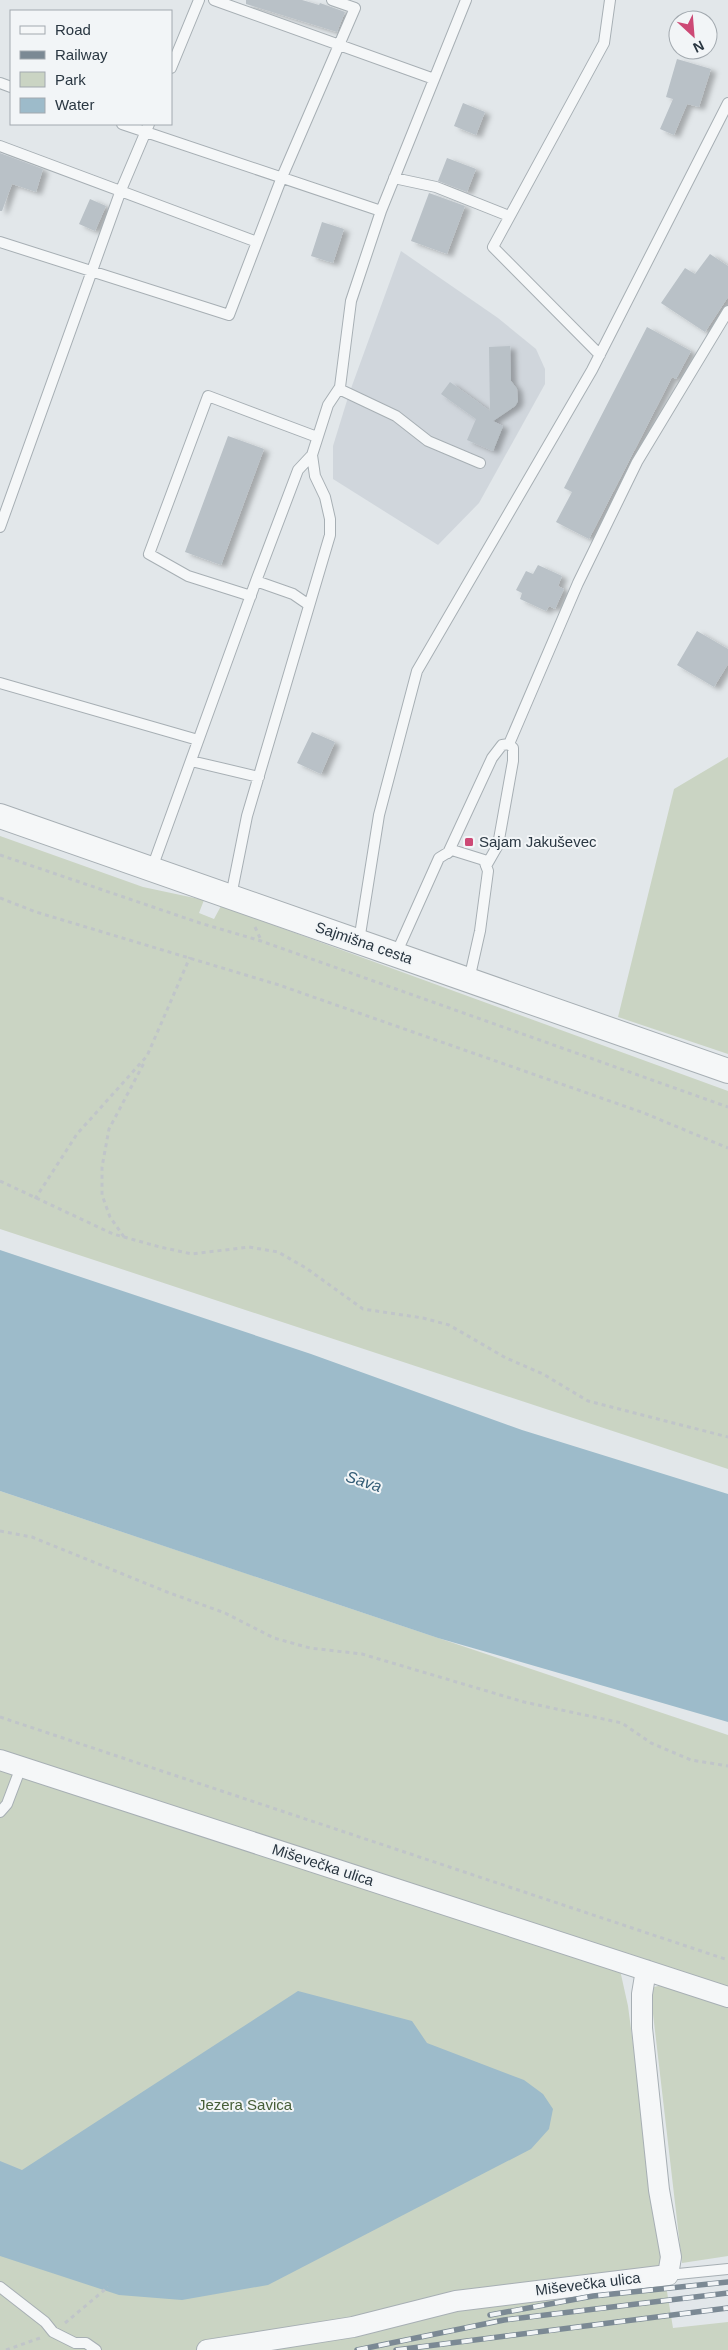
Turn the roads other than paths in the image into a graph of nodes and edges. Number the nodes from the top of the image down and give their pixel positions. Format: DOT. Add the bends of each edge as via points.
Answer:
graph roads {
  1 [pos="199,0"];
  2 [pos="214,0"];
  3 [pos="332,0"];
  4 [pos="466,0"];
  5 [pos="610,0"];
  6 [pos="339,44"];
  7 [pos="172,66"];
  8 [pos="434,79"];
  9 [pos="728,104"];
  10 [pos="128,125"];
  11 [pos="147,128"];
  12 [pos="0,146"];
  13 [pos="282,177"];
  14 [pos="394,178"];
  15 [pos="121,190"];
  16 [pos="381,211"];
  17 [pos="509,216"];
  18 [pos="0,242"];
  19 [pos="257,242"];
  20 [pos="92,273"];
  21 [pos="728,311"];
  22 [pos="600,355"];
  23 [pos="339,389"];
  24 [pos="317,437"];
  25 [pos="312,454"];
  26 [pos="480,463"];
  27 [pos="0,527"];
  28 [pos="256,580"];
  29 [pos="251,596"];
  30 [pos="309,605"];
  31 [pos="0,683"];
  32 [pos="198,740"];
  33 [pos="509,744"];
  34 [pos="191,761"];
  35 [pos="259,777"];
  36 [pos="0,816"];
  37 [pos="448,853"];
  38 [pos="486,866"];
  39 [pos="152,868"];
  40 [pos="230,896"];
  41 [pos="359,941"];
  42 [pos="396,954"];
  43 [pos="469,980"];
  44 [pos="728,1071"];
  45 [pos="0,1760"];
  46 [pos="22,1767"];
  47 [pos="0,1812"];
  48 [pos="646,1970"];
  49 [pos="728,1997"];
  50 [pos="728,2268"];
  51 [pos="668,2275"];
  52 [pos="0,2287"];
  53 [pos="96,2350"];
  54 [pos="207,2350"];
  1 -- 7 [label="lane"];
  2 -- 6 [label="lane"];
  3 -- 6 [label="lane" via="355,8"];
  4 -- 8 [label="lane"];
  5 -- 17 [label="lane" via="604,43"];
  6 -- 8 [label="lane"];
  6 -- 13 [label="lane"];
  8 -- 14 [label="lane"];
  9 -- 22 [label="lane"];
  10 -- 11 [label="lane"];
  11 -- 13 [label="lane"];
  11 -- 15 [label="lane"];
  12 -- 15 [label="lane"];
  13 -- 16 [label="lane"];
  13 -- 19 [label="lane"];
  14 -- 16 [label="lane"];
  14 -- 17 [label="lane" via="436,187"];
  15 -- 19 [label="lane"];
  15 -- 20 [label="lane"];
  16 -- 23 [label="lane" via="351,301"];
  17 -- 22 [label="lane" via="493,247"];
  18 -- 20 [label="lane"];
  19 -- 20 [label="lane" via="229,316"];
  20 -- 27 [label="lane"];
  21 -- 33 [label="lane" via="637,462 578,583"];
  22 -- 41 [label="lane" via="416,671 379,815"];
  23 -- 24 [label="lane" via="328,405"];
  23 -- 26 [label="lane" via="396,416 428,441"];
  24 -- 25 [label="lane"];
  24 -- 29 [label="lane" via="208,396 149,554 188,576"];
  25 -- 28 [label="lane" via="298,470"];
  25 -- 30 [label="lane" via="315,476 325,497 330,519 330,536"];
  28 -- 29 [label="lane"];
  28 -- 30 [label="lane" via="293,594"];
  29 -- 32 [label="lane"];
  30 -- 35 [label="lane"];
  31 -- 32 [label="lane"];
  32 -- 34 [label="lane"];
  33 -- 37 [label="lane" via="502,746 492,758"];
  33 -- 38 [label="lane" via="513,748 513,761 498,845"];
  34 -- 35 [label="lane"];
  34 -- 39 [label="lane"];
  35 -- 40 [label="lane"];
  36 -- 39 [label="street, Sajmišna cesta"];
  37 -- 38 [label="lane" via="452,850 484,860"];
  37 -- 42 [label="lane" via="439,858"];
  38 -- 43 [label="lane" via="480,931"];
  39 -- 40 [label="street, Sajmišna cesta"];
  40 -- 41 [label="street, Sajmišna cesta"];
  41 -- 42 [label="street, Sajmišna cesta"];
  42 -- 43 [label="street, Sajmišna cesta"];
  43 -- 44 [label="street, Sajmišna cesta"];
  45 -- 46 [label="street, Miševečka ulica"];
  46 -- 47 [label="lane" via="7,1804"];
  46 -- 48 [label="street, Miševečka ulica"];
  48 -- 49 [label="street, Miševečka ulica"];
  48 -- 51 [label="street" via="642,2028 659,2190 671,2257"];
  50 -- 51 [label="lane"];
  51 -- 54 [label="street, Miševečka ulica" via="456,2301 353,2327"];
  52 -- 53 [label="lane" via="53,2332 75,2343 86,2343"];
}
